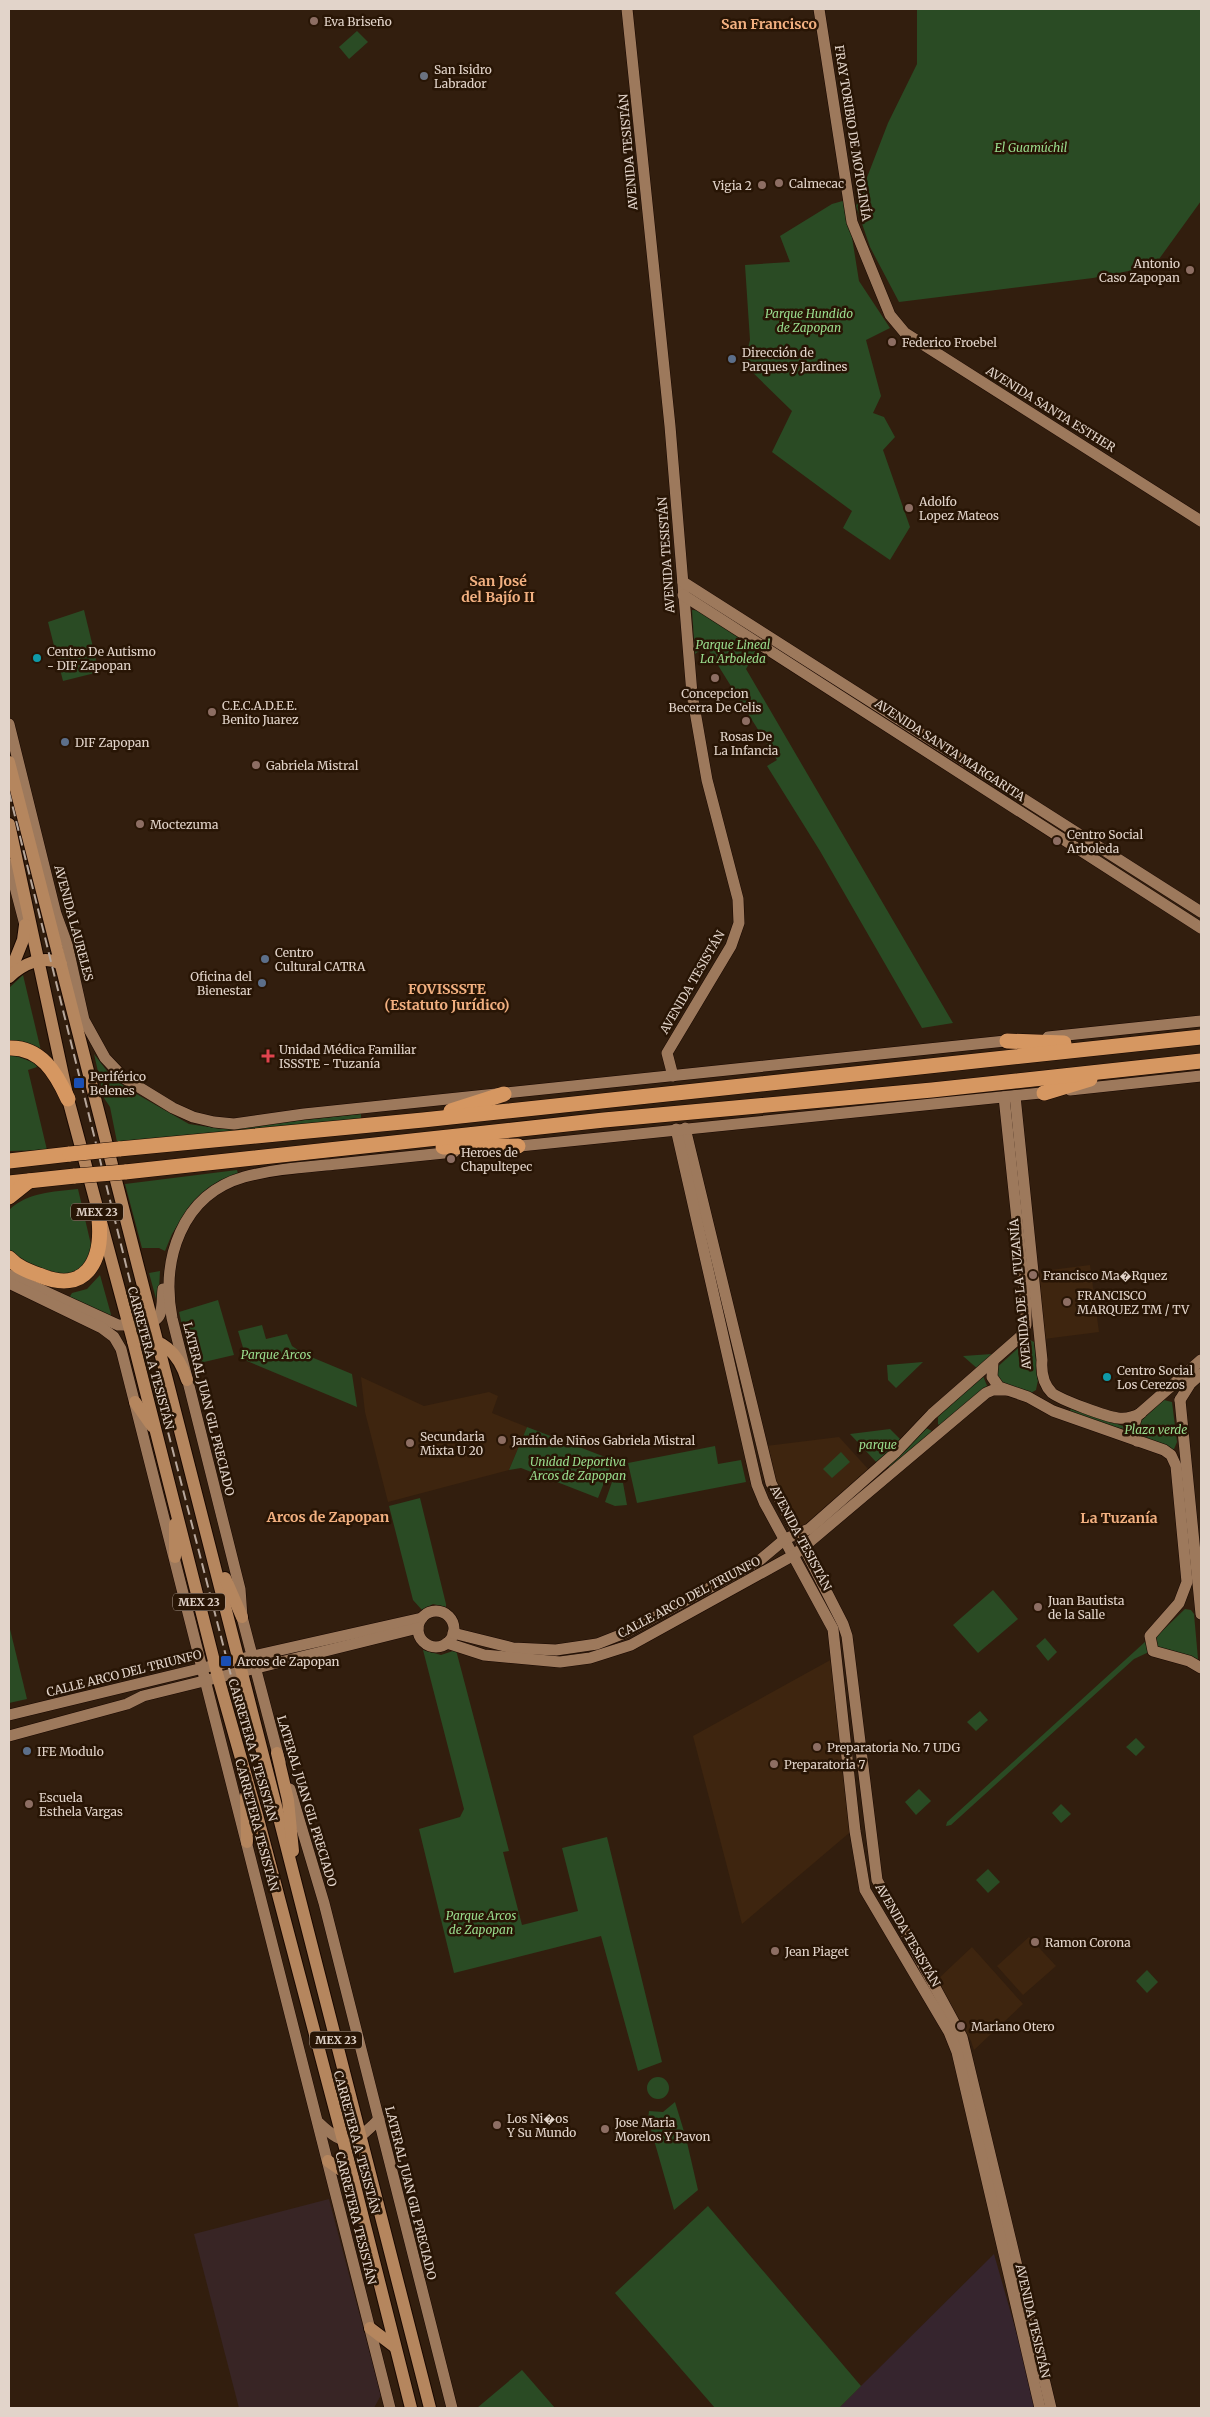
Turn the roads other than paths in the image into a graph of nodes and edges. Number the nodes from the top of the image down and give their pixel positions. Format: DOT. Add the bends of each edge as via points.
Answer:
graph roads {
  1 [pos="628,9"];
  2 [pos="819,9"];
  3 [pos="890,315"];
  4 [pos="1201,521"];
  5 [pos="683,582"];
  6 [pos="683,595"];
  7 [pos="9,724"];
  8 [pos="9,762"];
  9 [pos="9,824"];
  10 [pos="9,864"];
  11 [pos="1201,912"];
  12 [pos="25,925"];
  13 [pos="1201,928"];
  14 [pos="38,961"];
  15 [pos="61,964"];
  16 [pos="9,976"];
  17 [pos="84,1020"];
  18 [pos="1201,1021"];
  19 [pos="1201,1037"];
  20 [pos="1007,1041"];
  21 [pos="1125,1044"];
  22 [pos="9,1048"];
  23 [pos="1201,1061"];
  24 [pos="1140,1066"];
  25 [pos="88,1071"];
  26 [pos="672,1076"];
  27 [pos="1201,1076"];
  28 [pos="1044,1093"];
  29 [pos="504,1094"];
  30 [pos="1010,1096"];
  31 [pos="68,1099"];
  32 [pos="423,1120"];
  33 [pos="681,1129"];
  34 [pos="518,1146"];
  35 [pos="113,1147"];
  36 [pos="351,1148"];
  37 [pos="9,1155"];
  38 [pos="27,1159"];
  39 [pos="9,1161"];
  40 [pos="29,1181"];
  41 [pos="9,1183"];
  42 [pos="9,1197"];
  43 [pos="99,1219"];
  44 [pos="9,1258"];
  45 [pos="169,1267"];
  46 [pos="9,1275"];
  47 [pos="9,1283"];
  48 [pos="152,1321"];
  49 [pos="129,1325"];
  50 [pos="1020,1337"];
  51 [pos="156,1340"];
  52 [pos="1039,1340"];
  53 [pos="133,1342"];
  54 [pos="1201,1360"];
  55 [pos="993,1362"];
  56 [pos="1041,1373"];
  57 [pos="1201,1374"];
  58 [pos="187,1380"];
  59 [pos="1006,1390"];
  60 [pos="1165,1392"];
  61 [pos="1028,1397"];
  62 [pos="1180,1400"];
  63 [pos="135,1402"];
  64 [pos="1141,1413"];
  65 [pos="932,1414"];
  66 [pos="944,1428"];
  67 [pos="156,1430"];
  68 [pos="1184,1440"];
  69 [pos="1137,1441"];
  70 [pos="1164,1450"];
  71 [pos="174,1499"];
  72 [pos="207,1534"];
  73 [pos="797,1534"];
  74 [pos="785,1539"];
  75 [pos="799,1551"];
  76 [pos="175,1557"];
  77 [pos="1179,1604"];
  78 [pos="1201,1608"];
  79 [pos="1201,1614"];
  80 [pos="242,1617"];
  81 [pos="420,1623"];
  82 [pos="450,1638"];
  83 [pos="1201,1656"];
  84 [pos="1189,1661"];
  85 [pos="247,1663"];
  86 [pos="844,1663"];
  87 [pos="1201,1668"];
  88 [pos="211,1670"];
  89 [pos="205,1680"];
  90 [pos="9,1716"];
  91 [pos="9,1736"];
  92 [pos="277,1753"];
  93 [pos="242,1762"];
  94 [pos="247,1842"];
  95 [pos="293,1876"];
  96 [pos="379,2119"];
  97 [pos="319,2123"];
  98 [pos="361,2137"];
  99 [pos="342,2139"];
  100 [pos="328,2161"];
  101 [pos="352,2178"];
  102 [pos="370,2328"];
  103 [pos="395,2348"];
  104 [pos="405,2386"];
  105 [pos="390,2408"];
  106 [pos="406,2408"];
  107 [pos="411,2408"];
  108 [pos="430,2408"];
  109 [pos="452,2408"];
  110 [pos="1040,2408"];
  111 [pos="1051,2408"];
  1 -- 5 [label="street, AVENIDA TESISTÁN"];
  2 -- 3 [label="street, FRAY TORIBIO DE MOTOLINÍA" via="852,222"];
  3 -- 4 [label="street, AVENIDA SANTA ESTHER" via="905,332"];
  5 -- 6 [label="street, AVENIDA TESISTÁN"];
  5 -- 11 [label="street, AVENIDA SANTA MARGARITA"];
  6 -- 13 [label="street, AVENIDA SANTA MARGARITA"];
  6 -- 26 [label="street, AVENIDA TESISTÁN" via="692,694 707,780 738,899 739,923 725,958 667,1054"];
  7 -- 17 [label="street, AVENIDA LAURELES"];
  8 -- 15 [label="main road, AVENIDA LAURELES / MEX 23"];
  9 -- 14 [label="main road, MEX 23"];
  10 -- 12 [label="street"];
  12 -- 14 [label="street" via="32,954"];
  12 -- 16 [label="main road" via="23,940"];
  14 -- 15 [label="main road" via="47,959"];
  14 -- 16 [label="main road"];
  14 -- 31 [label="main road, MEX 23"];
  15 -- 25 [label="main road, AVENIDA LAURELES / MEX 23"];
  17 -- 25 [label="main road"];
  17 -- 29 [label="street, AVENIDA LAURELES" via="98,1048 124,1078 193,1117 214,1122 234,1124"];
  18 -- 20 [label="street, AVENIDA LAURELES"];
  19 -- 21 [label="highway"];
  20 -- 21 [label="highway"];
  20 -- 26 [label="street, AVENIDA LAURELES"];
  21 -- 32 [label="highway"];
  22 -- 31 [label="highway" via="34,1053 46,1063 55,1072"];
  23 -- 24 [label="highway"];
  24 -- 28 [label="highway"];
  24 -- 36 [label="highway"];
  25 -- 35 [label="main road, AVENIDA LAURELES / MEX 23"];
  26 -- 29 [label="street, AVENIDA LAURELES"];
  27 -- 28 [label="street, LATERAL JUAN GIL PRECIADO"];
  28 -- 30 [label="street, LATERAL JUAN GIL PRECIADO"];
  29 -- 32 [label="highway"];
  30 -- 33 [label="street, LATERAL JUAN GIL PRECIADO"];
  30 -- 50 [label="street, AVENIDA DE LA TUZANÍA" via="1026,1305 1026,1325"];
  30 -- 52 [label="street, AVENIDA DE LA TUZANÍA"];
  31 -- 43 [label="main road, CARRETERA A TESISTÁN / MEX 23"];
  32 -- 35 [label="highway"];
  33 -- 34 [label="street, LATERAL JUAN GIL PRECIADO"];
  33 -- 73 [label="street, AVENIDA TESISTÁN" via="771,1483"];
  33 -- 74 [label="street, AVENIDA TESISTÁN" via="757,1484"];
  34 -- 36 [label="highway"];
  34 -- 45 [label="street, LATERAL JUAN GIL PRECIADO" via="242,1177 199,1205 181,1228"];
  35 -- 38 [label="highway, bridge"];
  35 -- 48 [label="main road, CARRETERA A TESISTÁN / MEX 23"];
  36 -- 40 [label="highway, bridge"];
  37 -- 38 [label="highway"];
  38 -- 39 [label="highway"];
  40 -- 41 [label="highway"];
  40 -- 42 [label="highway"];
  43 -- 44 [label="highway" via="101,1240 95,1262 78,1277 54,1281 18,1266"];
  43 -- 49 [label="main road, CARRETERA A TESISTÁN / MEX 23"];
  45 -- 48 [label="street" via="160,1315"];
  45 -- 58 [label="street, LATERAL JUAN GIL PRECIADO" via="168,1299"];
  46 -- 49 [label="street" via="118,1324"];
  47 -- 63 [label="street" via="112,1335 121,1349"];
  48 -- 49 [label="street"];
  48 -- 51 [label="main road, CARRETERA A TESISTÁN / MEX 23"];
  49 -- 53 [label="main road, CARRETERA A TESISTÁN / MEX 23"];
  50 -- 52 [label="street" via="1030,1333"];
  50 -- 55 [label="street, AVENIDA DE LA TUZANÍA"];
  51 -- 53 [label="main road"];
  51 -- 58 [label="main road" via="178,1360"];
  51 -- 72 [label="main road, CARRETERA A TESISTÁN / MEX 23"];
  52 -- 56 [label="street, AVENIDA DE LA TUZANÍA"];
  53 -- 67 [label="main road, CARRETERA A TESISTÁN / MEX 23"];
  54 -- 60 [label="street"];
  55 -- 59 [label="street" via="992,1377"];
  55 -- 65 [label="street, AVENIDA DE LA TUZANÍA"];
  56 -- 61 [label="street" via="1041,1388"];
  56 -- 64 [label="street, AVENIDA DE LA TUZANÍA" via="1052,1393 1079,1405 1117,1418 1133,1418"];
  57 -- 62 [label="street"];
  58 -- 80 [label="street, LATERAL JUAN GIL PRECIADO" via="240,1589"];
  59 -- 61 [label="street"];
  59 -- 66 [label="street, CALLE ARCO DEL TRIUNFO" via="986,1393"];
  60 -- 62 [label="street" via="1174,1393"];
  60 -- 64 [label="street"];
  61 -- 69 [label="street" via="1053,1410"];
  62 -- 68 [label="street"];
  63 -- 67 [label="main road"];
  63 -- 76 [label="street"];
  64 -- 69 [label="street" via="1133,1425"];
  65 -- 66 [label="street"];
  65 -- 73 [label="street, CALLE ARCO DEL TRIUNFO" via="855,1489 809,1529"];
  66 -- 75 [label="street, CALLE ARCO DEL TRIUNFO"];
  67 -- 71 [label="main road, CARRETERA A TESISTÁN / MEX 23"];
  68 -- 70 [label="street" via="1175,1448"];
  68 -- 78 [label="street"];
  69 -- 70 [label="street"];
  70 -- 77 [label="street" via="1171,1455 1176,1466 1187,1582"];
  71 -- 76 [label="main road"];
  71 -- 88 [label="main road, CARRETERA A TESISTÁN / MEX 23"];
  72 -- 80 [label="main road"];
  72 -- 85 [label="main road, CARRETERA A TESISTÁN / MEX 23"];
  73 -- 74 [label="street, CALLE ARCO DEL TRIUNFO"];
  73 -- 75 [label="street, AVENIDA TESISTÁN"];
  74 -- 75 [label="street, AVENIDA TESISTÁN"];
  74 -- 82 [label="street, CALLE ARCO DEL TRIUNFO" via="739,1572 597,1644 556,1650 523,1649"];
  75 -- 82 [label="street, CALLE ARCO DEL TRIUNFO" via="610,1654 560,1662 516,1659 484,1655"];
  75 -- 86 [label="street, AVENIDA TESISTÁN"];
  76 -- 88 [label="street"];
  77 -- 78 [label="street" via="1191,1600"];
  77 -- 84 [label="street" via="1150,1636 1153,1651"];
  78 -- 79 [label="street"];
  80 -- 85 [label="street, LATERAL JUAN GIL PRECIADO"];
  81 -- 82 [label="street" via="419,1635 426,1644 436,1647"];
  81 -- 82 [label="street" via="430,1612 442,1612 451,1620"];
  81 -- 85 [label="street, CALLE ARCO DEL TRIUNFO"];
  83 -- 84 [label="street"];
  84 -- 87 [label="street"];
  85 -- 88 [label="street, CALLE ARCO DEL TRIUNFO"];
  85 -- 92 [label="street, LATERAL JUAN GIL PRECIADO"];
  85 -- 95 [label="main road, CARRETERA A TESISTÁN / MEX 23"];
  86 -- 110 [label="street, AVENIDA TESISTÁN" via="855,1831 865,1890 958,2052"];
  86 -- 111 [label="street, AVENIDA TESISTÁN" via="877,1880 962,2037"];
  88 -- 89 [label="street, CALLE ARCO DEL TRIUNFO"];
  88 -- 90 [label="street, CALLE ARCO DEL TRIUNFO"];
  88 -- 93 [label="main road, CARRETERA A TESISTÁN / MEX 23"];
  89 -- 91 [label="street, CALLE ARCO DEL TRIUNFO"];
  89 -- 94 [label="street, CARRETERA TESISTÁN"];
  92 -- 95 [label="main road" via="288,1800"];
  92 -- 96 [label="street, LATERAL JUAN GIL PRECIADO" via="299,1814"];
  93 -- 94 [label="main road"];
  93 -- 99 [label="main road, CARRETERA A TESISTÁN / MEX 23"];
  94 -- 97 [label="street, CARRETERA TESISTÁN"];
  95 -- 98 [label="main road, CARRETERA A TESISTÁN / MEX 23"];
  96 -- 98 [label="street"];
  96 -- 109 [label="street, LATERAL JUAN GIL PRECIADO"];
  97 -- 99 [label="street" via="332,2136"];
  97 -- 100 [label="street, CARRETERA TESISTÁN"];
  98 -- 99 [label="street"];
  98 -- 108 [label="main road, CARRETERA A TESISTÁN / MEX 23"];
  99 -- 101 [label="main road, CARRETERA A TESISTÁN / MEX 23"];
  100 -- 101 [label="main road"];
  100 -- 102 [label="street, CARRETERA TESISTÁN"];
  101 -- 103 [label="main road, CARRETERA A TESISTÁN / MEX 23"];
  102 -- 103 [label="main road"];
  102 -- 105 [label="street, CARRETERA TESISTÁN"];
  103 -- 104 [label="main road, CARRETERA A TESISTÁN / MEX 23"];
  104 -- 106 [label="main road"];
  104 -- 107 [label="main road, CARRETERA A TESISTÁN / MEX 23"];
}
